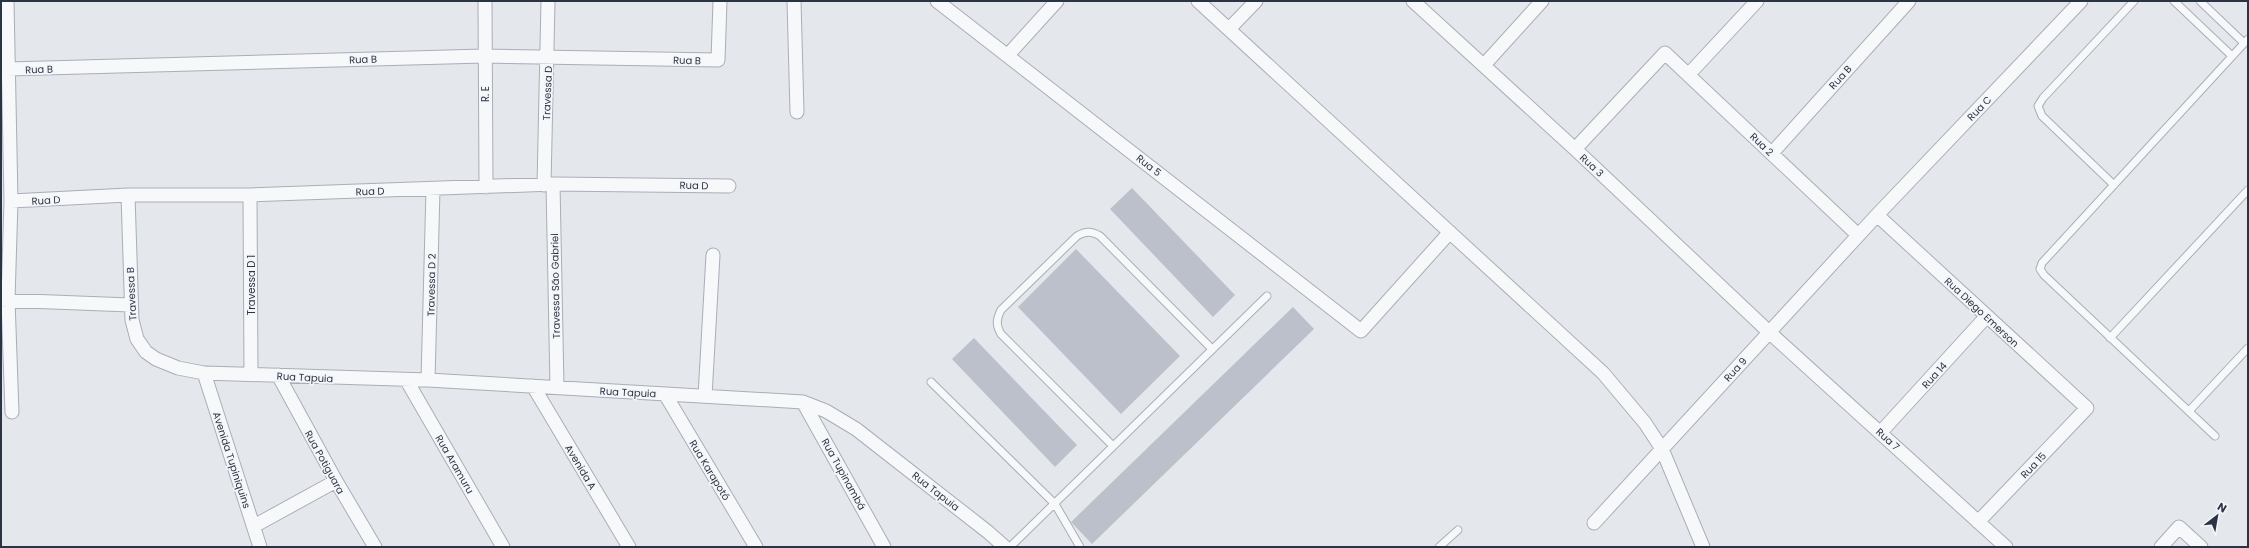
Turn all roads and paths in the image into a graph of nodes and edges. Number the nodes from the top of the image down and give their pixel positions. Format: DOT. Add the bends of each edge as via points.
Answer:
graph roads {
  1 [pos="7,1"];
  2 [pos="485,1"];
  3 [pos="548,1"];
  4 [pos="720,1"];
  5 [pos="794,1"];
  6 [pos="937,1"];
  7 [pos="1057,1"];
  8 [pos="1198,1"];
  9 [pos="1256,1"];
  10 [pos="1413,1"];
  11 [pos="1542,1"];
  12 [pos="1757,1"];
  13 [pos="1909,1"];
  14 [pos="2081,1"];
  15 [pos="2134,1"];
  16 [pos="2174,1"];
  17 [pos="2200,1"];
  18 [pos="1229,30"];
  19 [pos="2246,41"];
  20 [pos="1008,55"];
  21 [pos="484,56"];
  22 [pos="2232,56"];
  23 [pos="548,58"];
  24 [pos="1484,66"];
  25 [pos="8,69"];
  26 [pos="1689,74"];
  27 [pos="797,112"];
  28 [pos="1575,149"];
  29 [pos="1772,153"];
  30 [pos="548,185"];
  31 [pos="2114,185"];
  32 [pos="729,186"];
  33 [pos="486,187"];
  34 [pos="433,190"];
  35 [pos="2248,190"];
  36 [pos="128,195"];
  37 [pos="250,195"];
  38 [pos="11,202"];
  39 [pos="1877,215"];
  40 [pos="1450,232"];
  41 [pos="1858,235"];
  42 [pos="713,256"];
  43 [pos="1266,296"];
  44 [pos="4,300"];
  45 [pos="130,305"];
  46 [pos="1986,317"];
  47 [pos="1769,332"];
  48 [pos="2110,338"];
  49 [pos="2248,348"];
  50 [pos="1212,349"];
  51 [pos="204,373"];
  52 [pos="251,374"];
  53 [pos="278,375"];
  54 [pos="428,380"];
  55 [pos="406,381"];
  56 [pos="931,382"];
  57 [pos="532,386"];
  58 [pos="557,387"];
  59 [pos="665,394"];
  60 [pos="706,396"];
  61 [pos="803,402"];
  62 [pos="2087,408"];
  63 [pos="2189,411"];
  64 [pos="12,412"];
  65 [pos="1881,432"];
  66 [pos="2215,436"];
  67 [pos="1113,446"];
  68 [pos="1662,449"];
  69 [pos="336,482"];
  70 [pos="1055,504"];
  71 [pos="1978,522"];
  72 [pos="1594,523"];
  73 [pos="254,526"];
  74 [pos="1458,530"];
  75 [pos="1009,546"];
  76 [pos="260,547"];
  77 [pos="375,547"];
  78 [pos="504,547"];
  79 [pos="629,547"];
  80 [pos="756,547"];
  81 [pos="884,547"];
  82 [pos="1080,547"];
  83 [pos="1439,547"];
  84 [pos="1703,547"];
  85 [pos="2006,547"];
  86 [pos="2161,547"];
  87 [pos="2201,547"];
  1 -- 25 [label="street"];
  2 -- 21 [label="street, R. E"];
  3 -- 23 [label="street, Travessa D"];
  4 -- 23 [label="street, Rua B" via="718,60"];
  5 -- 27 [label="street"];
  6 -- 20 [label="street, Rua 5"];
  7 -- 20 [label="street"];
  8 -- 18 [label="street"];
  9 -- 18 [label="street"];
  10 -- 24 [label="street, Rua 3"];
  11 -- 24 [label="street"];
  12 -- 26 [label="street"];
  13 -- 29 [label="street, Rua B"];
  14 -- 39 [label="street, Rua C"];
  15 -- 31 [label="lane" via="2038,106 2042,116"];
  16 -- 22 [label="lane"];
  17 -- 19 [label="lane"];
  18 -- 40 [label="street"];
  19 -- 22 [label="lane"];
  20 -- 40 [label="street, Rua 5" via="1361,331"];
  21 -- 23 [label="street, Rua B"];
  21 -- 25 [label="street, Rua B"];
  21 -- 33 [label="street, R. E"];
  22 -- 31 [label="lane"];
  23 -- 30 [label="street, Travessa D"];
  24 -- 28 [label="street, Rua 3"];
  25 -- 38 [label="street"];
  26 -- 28 [label="street, Rua 2" via="1665,53"];
  26 -- 29 [label="street, Rua 2"];
  28 -- 47 [label="street, Rua 3"];
  29 -- 41 [label="street, Rua 2"];
  30 -- 32 [label="street, Rua D"];
  30 -- 33 [label="street, Rua D"];
  30 -- 58 [label="street, Travessa São Gabriel"];
  31 -- 48 [label="lane" via="2042,263 2040,269"];
  33 -- 34 [label="street, Rua D"];
  34 -- 37 [label="street, Rua D"];
  34 -- 54 [label="street, Travessa D 2"];
  35 -- 48 [label="lane"];
  36 -- 37 [label="street, Rua D"];
  36 -- 38 [label="street, Rua D"];
  36 -- 45 [label="street, Travessa B"];
  37 -- 52 [label="street, Travessa D 1"];
  38 -- 44 [label="street"];
  39 -- 41 [label="street, Rua 9"];
  39 -- 46 [label="street, Rua Diego Emerson"];
  40 -- 68 [label="street" via="1603,373 1645,423"];
  41 -- 47 [label="street, Rua 9"];
  42 -- 60 [label="street"];
  43 -- 50 [label="lane"];
  44 -- 45 [label="street"];
  44 -- 64 [label="street"];
  45 -- 51 [label="street, Travessa B" via="135,333 146,352 167,365"];
  46 -- 62 [label="street, Rua Diego Emerson"];
  46 -- 65 [label="street, Rua 14"];
  47 -- 65 [label="street, Rua 7"];
  47 -- 68 [label="street, Rua 9"];
  48 -- 63 [label="lane"];
  49 -- 63 [label="lane"];
  50 -- 67 [label="lane"];
  50 -- 67 [label="lane" via="1100,236 1093,232 1084,232 1077,236 1001,310 997,326 1007,339"];
  51 -- 52 [label="street, Rua Tapuia"];
  51 -- 73 [label="street, Avenida Tupiniquins"];
  52 -- 53 [label="street, Rua Tapuia"];
  53 -- 55 [label="street, Rua Tapuia"];
  53 -- 69 [label="street, Rua Potiguara"];
  54 -- 55 [label="street, Rua Tapuia"];
  54 -- 57 [label="street, Rua Tapuia"];
  55 -- 78 [label="street, Rua Aramuru"];
  56 -- 70 [label="lane"];
  57 -- 58 [label="street, Rua Tapuia"];
  57 -- 79 [label="street, Avenida A"];
  58 -- 59 [label="street, Rua Tapuia"];
  59 -- 60 [label="street, Rua Tapuia"];
  59 -- 80 [label="street, Rua Karapotó"];
  60 -- 61 [label="street, Rua Tapuia"];
  61 -- 75 [label="street, Rua Tapuia" via="856,429"];
  61 -- 81 [label="street, Rua Tupinambá"];
  62 -- 71 [label="street, Rua 15"];
  63 -- 66 [label="lane"];
  65 -- 71 [label="street, Rua 7"];
  67 -- 70 [label="lane"];
  68 -- 72 [label="street, Rua 9"];
  68 -- 84 [label="street"];
  69 -- 73 [label="street"];
  69 -- 77 [label="street, Rua Potiguara"];
  70 -- 75 [label="lane"];
  70 -- 82 [label="lane"];
  71 -- 85 [label="street, Rua 7"];
  73 -- 76 [label="street, Avenida Tupiniquins"];
  74 -- 83 [label="lane"];
  86 -- 87 [label="street" via="2179,527"];
}
